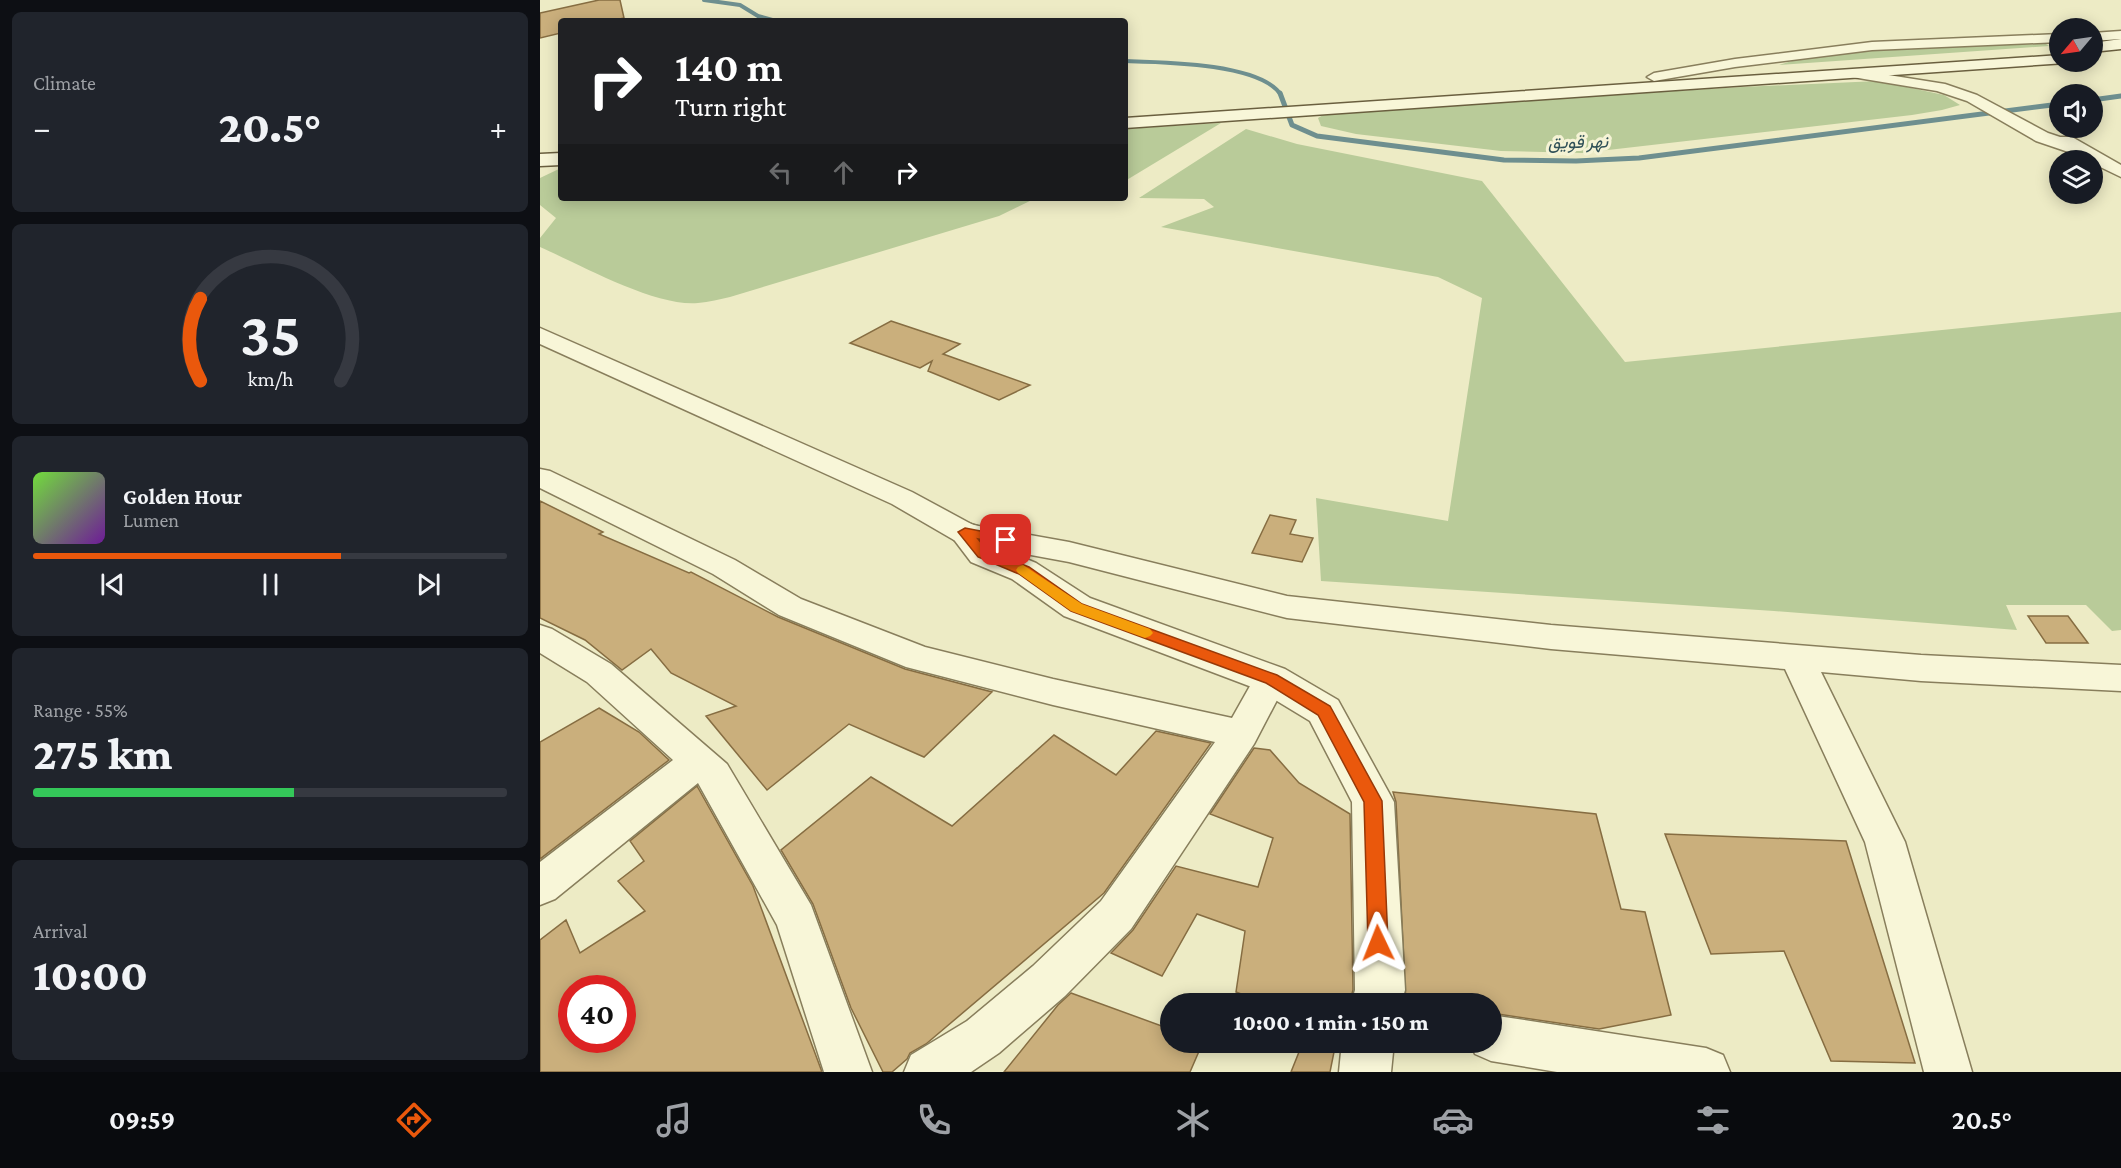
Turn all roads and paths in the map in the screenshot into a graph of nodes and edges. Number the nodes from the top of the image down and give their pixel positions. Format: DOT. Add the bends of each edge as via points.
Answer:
graph roads {
  1 [pos="2121,35"];
  2 [pos="2103,36"];
  3 [pos="2049,38"];
  4 [pos="2121,44"];
  5 [pos="2103,46"];
  6 [pos="2049,52"];
  7 [pos="2121,55"];
  8 [pos="2103,56"];
  9 [pos="2049,61"];
  10 [pos="1974,66"];
  11 [pos="1857,74"];
  12 [pos="1654,77"];
  13 [pos="1977,97"];
  14 [pos="1317,105"];
  15 [pos="1246,110"];
  16 [pos="1128,111"];
  17 [pos="1128,123"];
  18 [pos="558,145"];
  19 [pos="540,146"];
  20 [pos="558,159"];
  21 [pos="540,160"];
  22 [pos="2121,172"];
  23 [pos="540,334"];
  24 [pos="540,477"];
  25 [pos="965,532"];
  26 [pos="540,637"];
  27 [pos="1797,658"];
  28 [pos="2121,678"];
  29 [pos="1271,679"];
  30 [pos="1240,734"];
  31 [pos="699,761"];
  32 [pos="540,886"];
  33 [pos="1379,993"];
  34 [pos="1502,1040"];
  35 [pos="1367,1053"];
  36 [pos="848,1072"];
  37 [pos="928,1072"];
  38 [pos="1365,1072"];
  39 [pos="1706,1072"];
  40 [pos="1948,1072"];
  1 -- 2 [label="street"];
  3 -- 12 [label="street" via="1872,46"];
  4 -- 5 [label="main road"];
  6 -- 12 [label="main road"];
  7 -- 8 [label="main road"];
  9 -- 10 [label="main road"];
  10 -- 11 [label="main road"];
  10 -- 13 [label="street" via="1964,79"];
  11 -- 13 [label="street"];
  11 -- 14 [label="main road"];
  12 -- 14 [label="main road"];
  13 -- 22 [label="street"];
  14 -- 15 [label="main road"];
  15 -- 16 [label="main road"];
  15 -- 17 [label="main road"];
  18 -- 19 [label="main road"];
  20 -- 21 [label="main road"];
  23 -- 25 [label="street" via="902,498"];
  24 -- 30 [label="street" via="724,567 790,607 918,657"];
  25 -- 27 [label="street" via="1069,552 1287,608 1551,637"];
  25 -- 29 [label="main road" via="983,554 1024,571 1077,608"];
  26 -- 31 [label="street" via="599,673"];
  27 -- 28 [label="street"];
  27 -- 40 [label="street" via="1885,842"];
  29 -- 30 [label="street"];
  29 -- 33 [label="main road" via="1324,711 1373,801"];
  30 -- 37 [label="street" via="1116,915 1049,981 983,1037"];
  31 -- 32 [label="street"];
  31 -- 36 [label="street" via="714,775 796,919"];
  34 -- 39 [label="street"];
  35 -- 38 [label="main road"];
}
